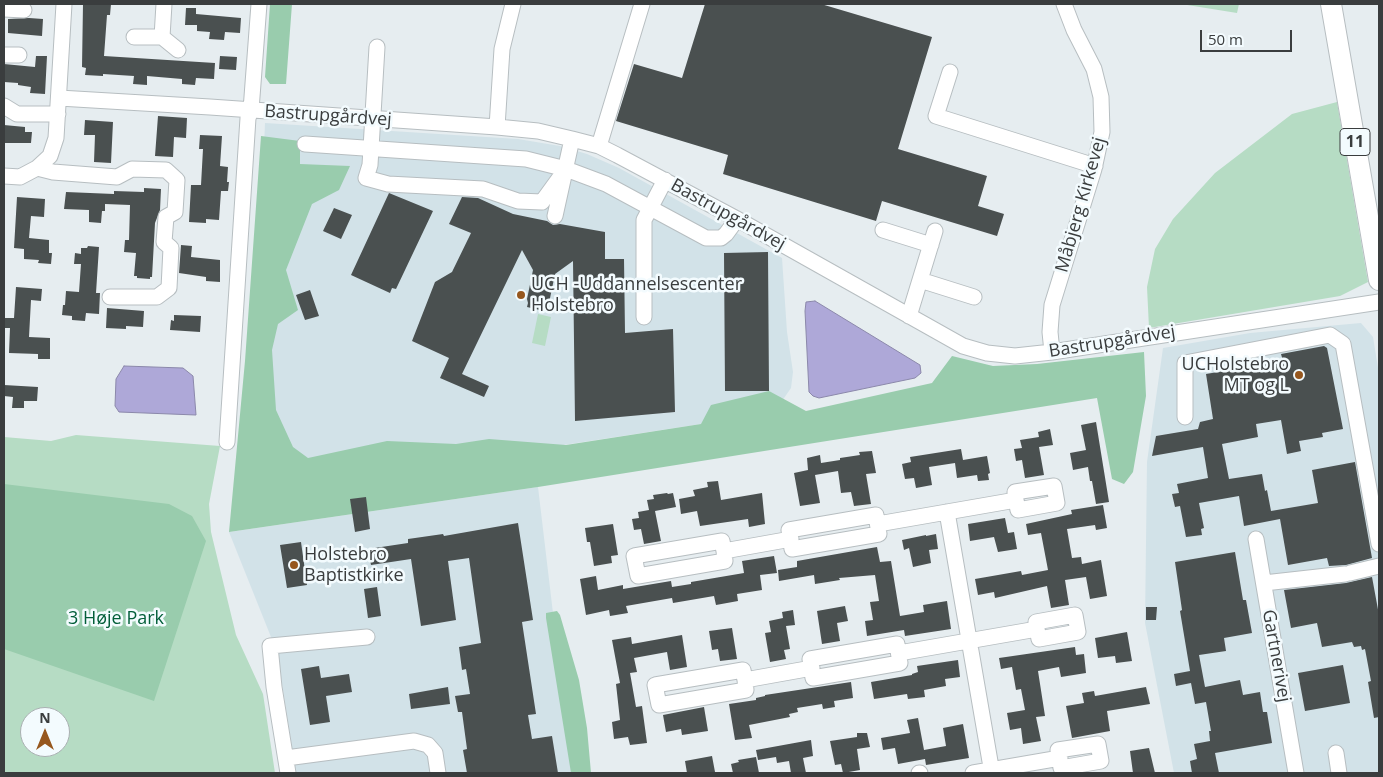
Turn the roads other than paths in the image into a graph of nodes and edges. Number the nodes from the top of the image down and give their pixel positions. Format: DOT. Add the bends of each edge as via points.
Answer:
graph roads {
  1 [pos="64,4"];
  2 [pos="164,4"];
  3 [pos="259,4"];
  4 [pos="513,4"];
  5 [pos="642,4"];
  6 [pos="1064,4"];
  7 [pos="1331,4"];
  8 [pos="1343,4"];
  9 [pos="4,9"];
  10 [pos="24,10"];
  11 [pos="134,37"];
  12 [pos="162,38"];
  13 [pos="377,47"];
  14 [pos="178,50"];
  15 [pos="950,72"];
  16 [pos="59,98"];
  17 [pos="4,106"];
  18 [pos="251,110"];
  19 [pos="58,114"];
  20 [pos="373,119"];
  21 [pos="497,127"];
  22 [pos="572,139"];
  23 [pos="305,144"];
  24 [pos="599,146"];
  25 [pos="371,149"];
  26 [pos="1095,166"];
  27 [pos="38,168"];
  28 [pos="566,169"];
  29 [pos="4,176"];
  30 [pos="664,180"];
  31 [pos="1379,206"];
  32 [pos="649,208"];
  33 [pos="556,216"];
  34 [pos="737,219"];
  35 [pos="883,230"];
  36 [pos="920,280"];
  37 [pos="1379,280"];
  38 [pos="974,297"];
  39 [pos="110,298"];
  40 [pos="1379,302"];
  41 [pos="1294,314"];
  42 [pos="909,316"];
  43 [pos="644,317"];
  44 [pos="1298,341"];
  45 [pos="1052,352"];
  46 [pos="1185,417"];
  47 [pos="227,442"];
  48 [pos="1016,500"];
  49 [pos="947,512"];
  50 [pos="1256,539"];
  51 [pos="1379,544"];
  52 [pos="724,551"];
  53 [pos="1379,566"];
  54 [pos="1264,583"];
  55 [pos="1037,629"];
  56 [pos="367,637"];
  57 [pos="969,641"];
  58 [pos="745,680"];
  59 [pos="1336,753"];
  60 [pos="1060,758"];
  61 [pos="287,766"];
  62 [pos="992,772"];
  63 [pos="438,773"];
  64 [pos="973,773"];
  65 [pos="1296,773"];
  66 [pos="1339,773"];
  1 -- 16 [label="street"];
  2 -- 12 [label="street"];
  3 -- 18 [label="street"];
  4 -- 21 [label="street" via="502,48"];
  5 -- 24 [label="street"];
  6 -- 26 [label="street, Måbjerg Kirkevej" via="1094,69 1101,97 1102,132"];
  7 -- 37 [label="main road, 11"];
  8 -- 31 [label="main road, 11"];
  9 -- 10 [label="street"];
  11 -- 12 [label="street"];
  12 -- 14 [label="street"];
  13 -- 20 [label="street"];
  15 -- 26 [label="street" via="936,116"];
  16 -- 18 [label="street, Bastrupgårdvej"];
  16 -- 19 [label="street"];
  17 -- 19 [label="street" via="17,114"];
  18 -- 20 [label="street, Bastrupgårdvej"];
  18 -- 47 [label="street" via="246,135"];
  19 -- 27 [label="street" via="56,138 50,156"];
  20 -- 21 [label="street, Bastrupgårdvej"];
  20 -- 25 [label="street"];
  21 -- 22 [label="street, Bastrupgårdvej" via="538,131"];
  22 -- 24 [label="street, Bastrupgårdvej"];
  22 -- 28 [label="street"];
  23 -- 25 [label="street"];
  24 -- 30 [label="street, Bastrupgårdvej"];
  25 -- 28 [label="street" via="526,159"];
  25 -- 28 [label="street" via="366,178 388,184 483,189 518,201 542,202"];
  26 -- 45 [label="street, Måbjerg Kirkevej" via="1052,305"];
  27 -- 29 [label="street" via="20,177"];
  27 -- 39 [label="street" via="117,177 132,169 166,170 177,180 175,212 166,217 164,242 171,248 170,288 157,298"];
  28 -- 32 [label="street" via="606,184"];
  28 -- 33 [label="street"];
  30 -- 32 [label="street"];
  30 -- 34 [label="street, Bastrupgårdvej"];
  32 -- 34 [label="street" via="706,238 721,238"];
  32 -- 43 [label="street" via="644,220"];
  34 -- 42 [label="street, Bastrupgårdvej"];
  35 -- 36 [label="street" via="933,238"];
  36 -- 38 [label="street"];
  36 -- 42 [label="street"];
  40 -- 41 [label="street, Bastrupgårdvej"];
  41 -- 44 [label="street"];
  41 -- 45 [label="street, Bastrupgårdvej"];
  42 -- 45 [label="street, Bastrupgårdvej" via="963,346 987,353 1015,356"];
  44 -- 46 [label="street" via="1184,363"];
  44 -- 51 [label="street" via="1330,336 1343,344"];
  48 -- 49 [label="street"];
  49 -- 52 [label="street" via="878,524 879,534 870,536 792,549 791,539"];
  49 -- 57 [label="street"];
  50 -- 54 [label="street, Gartnerivej"];
  52 -- 52 [label="street" via="722,541 634,556 638,576 725,561"];
  53 -- 54 [label="street" via="1347,574"];
  54 -- 65 [label="street, Gartnerivej"];
  55 -- 57 [label="street"];
  56 -- 61 [label="street" via="270,646"];
  57 -- 58 [label="street" via="899,653 900,663 814,678 812,668"];
  57 -- 62 [label="street"];
  58 -- 58 [label="street" via="743,670 655,685 659,705 746,690"];
  59 -- 66 [label="street"];
  60 -- 62 [label="street"];
  61 -- 63 [label="street" via="414,741 428,744 435,753"];
  62 -- 64 [label="street"];
}
